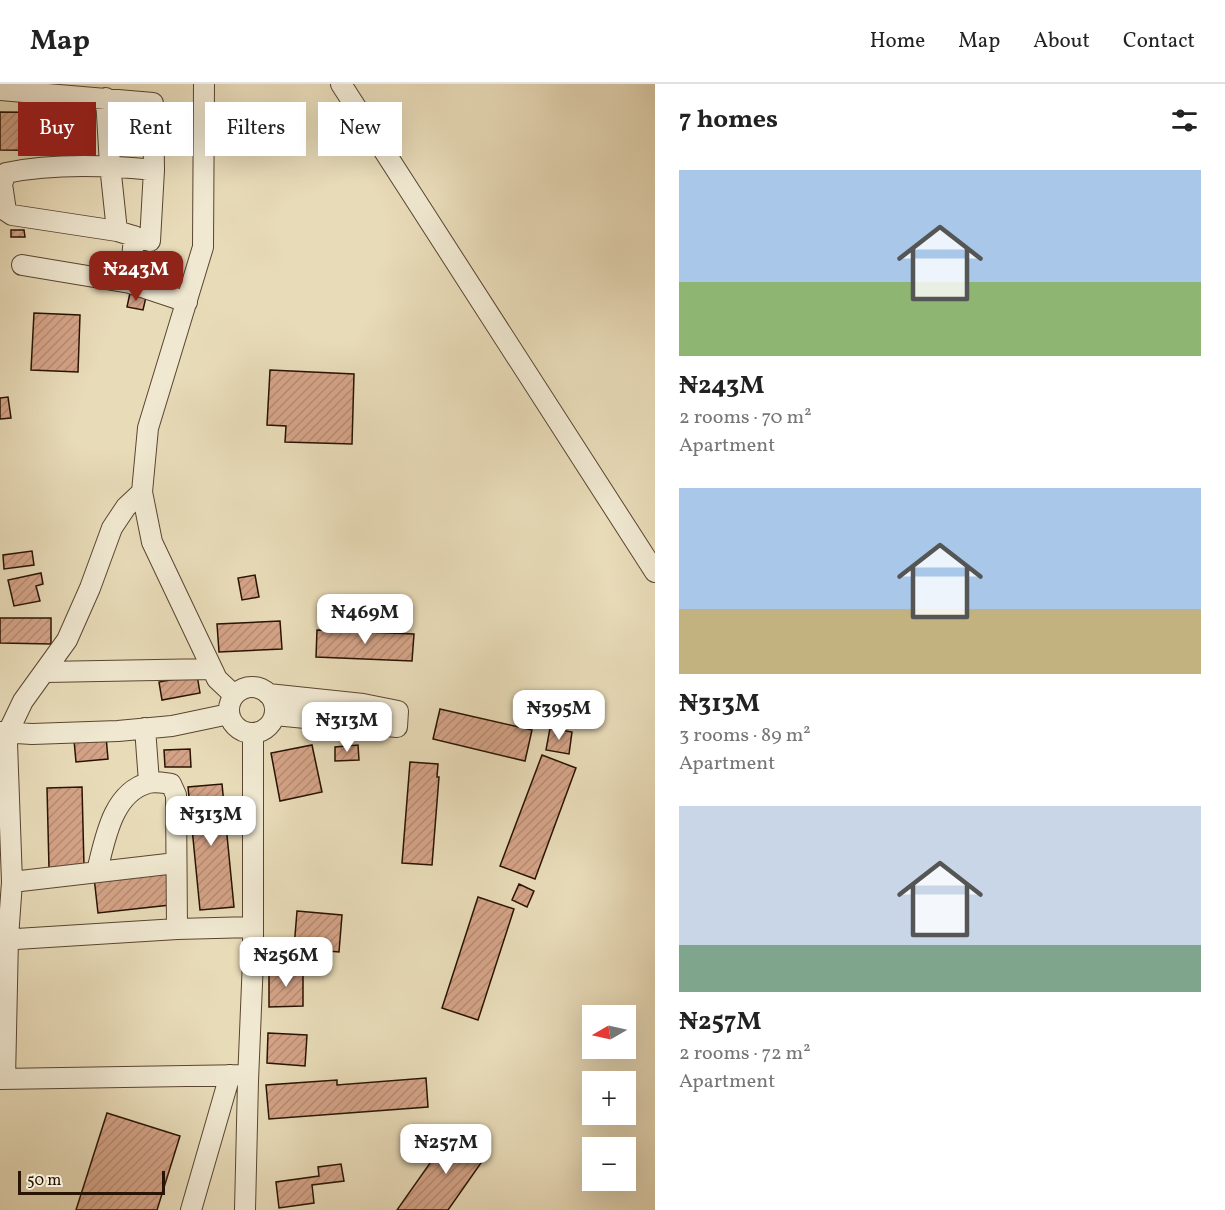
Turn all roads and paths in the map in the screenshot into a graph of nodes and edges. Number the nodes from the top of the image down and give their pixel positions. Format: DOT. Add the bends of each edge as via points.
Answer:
graph roads {
  1 [pos="204,84"];
  2 [pos="341,84"];
  3 [pos="0,90"];
  4 [pos="106,98"];
  5 [pos="110,165"];
  6 [pos="154,170"];
  7 [pos="2,196"];
  8 [pos="125,234"];
  9 [pos="22,265"];
  10 [pos="130,282"];
  11 [pos="187,302"];
  12 [pos="142,492"];
  13 [pos="655,572"];
  14 [pos="212,669"];
  15 [pos="45,672"];
  16 [pos="268,694"];
  17 [pos="231,704"];
  18 [pos="275,715"];
  19 [pos="145,728"];
  20 [pos="5,732"];
  21 [pos="253,734"];
  22 [pos="149,782"];
  23 [pos="176,863"];
  24 [pos="98,871"];
  25 [pos="12,882"];
  26 [pos="253,927"];
  27 [pos="177,929"];
  28 [pos="4,939"];
  29 [pos="239,1075"];
  30 [pos="2,1079"];
  31 [pos="191,1210"];
  32 [pos="245,1210"];
  1 -- 11 [label="street" via="203,247"];
  2 -- 13 [label="street"];
  3 -- 4 [label="street"];
  4 -- 5 [label="street"];
  4 -- 6 [label="street" via="153,103"];
  5 -- 6 [label="street"];
  5 -- 7 [label="street" via="28,168 6,173"];
  5 -- 8 [label="street"];
  6 -- 8 [label="street" via="150,241"];
  7 -- 8 [label="street" via="6,211 12,215"];
  8 -- 10 [label="street"];
  9 -- 10 [label="street"];
  10 -- 11 [label="street"];
  11 -- 12 [label="street" via="148,428"];
  12 -- 14 [label="street" via="152,542"];
  12 -- 15 [label="street" via="111,528 67,640"];
  14 -- 15 [label="street"];
  14 -- 17 [label="street"];
  15 -- 20 [label="street" via="22,701"];
  16 -- 17 [label="street" via="255,687 240,690"];
  16 -- 18 [label="street"];
  16 -- 18 [label="street" via="363,704 398,719"];
  17 -- 19 [label="street" via="172,726"];
  17 -- 21 [label="street" via="232,724"];
  18 -- 21 [label="street" via="267,728"];
  19 -- 20 [label="street"];
  19 -- 22 [label="street"];
  20 -- 25 [label="street"];
  21 -- 26 [label="street"];
  22 -- 23 [label="street" via="174,787"];
  22 -- 24 [label="street" via="129,792 120,803 106,835"];
  23 -- 24 [label="street"];
  23 -- 27 [label="street"];
  24 -- 25 [label="street"];
  25 -- 28 [label="street"];
  26 -- 27 [label="street"];
  26 -- 29 [label="street"];
  27 -- 28 [label="street"];
  28 -- 30 [label="street"];
  29 -- 30 [label="street"];
  29 -- 31 [label="street"];
  29 -- 32 [label="street"];
}
